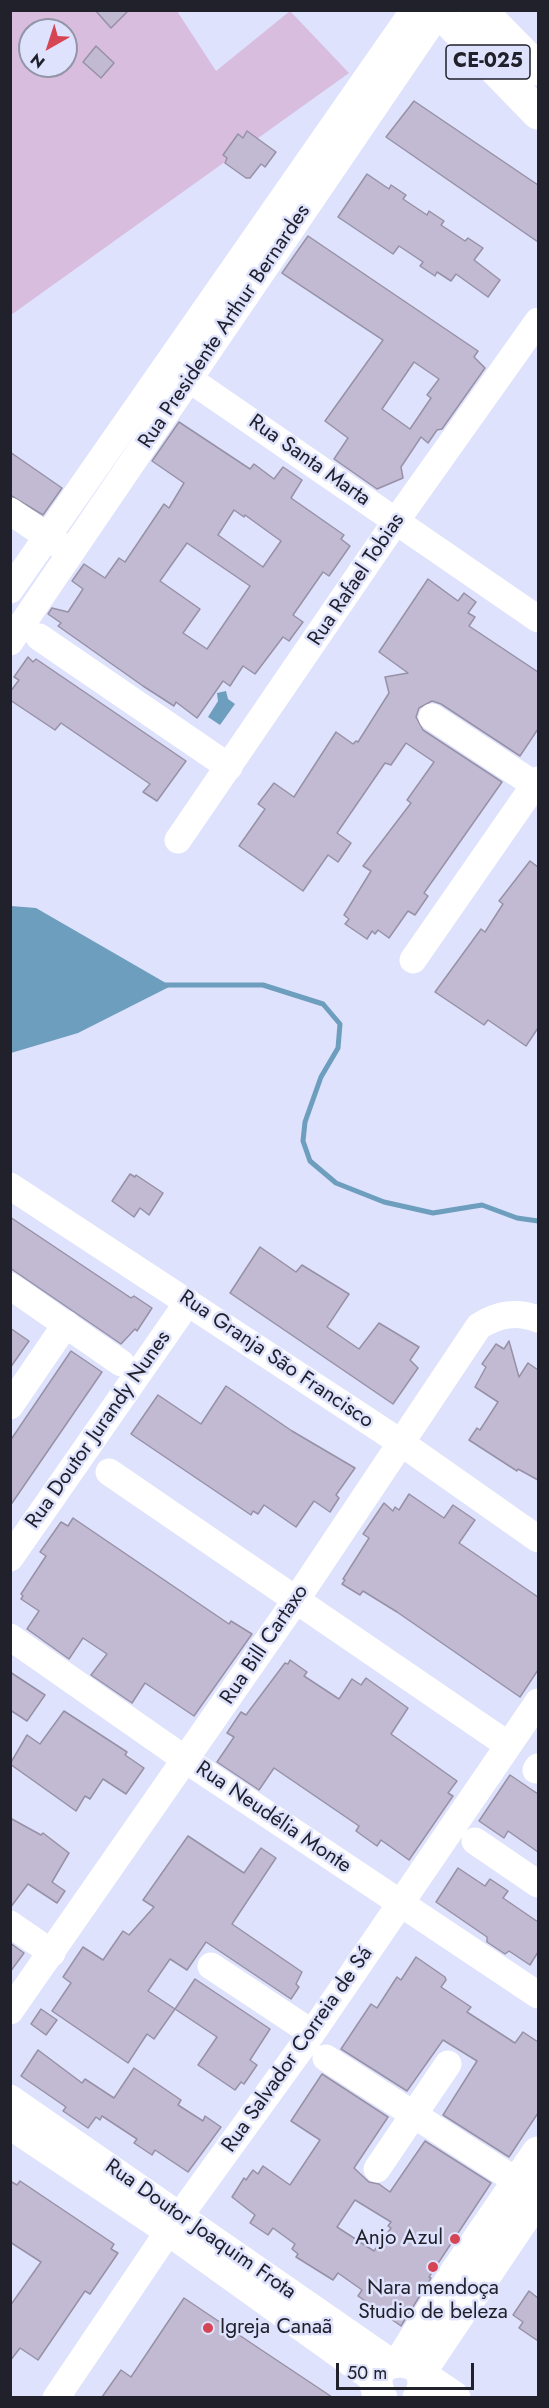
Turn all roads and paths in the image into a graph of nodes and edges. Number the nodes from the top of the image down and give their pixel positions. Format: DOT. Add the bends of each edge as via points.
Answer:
graph roads {
  1 [pos="480,10"];
  2 [pos="430,11"];
  3 [pos="538,69"];
  4 [pos="538,113"];
  5 [pos="538,321"];
  6 [pos="180,372"];
  7 [pos="10,511"];
  8 [pos="396,522"];
  9 [pos="48,537"];
  10 [pos="71,553"];
  11 [pos="10,590"];
  12 [pos="538,619"];
  13 [pos="39,637"];
  14 [pos="10,642"];
  15 [pos="432,717"];
  16 [pos="229,767"];
  17 [pos="537,783"];
  18 [pos="178,840"];
  19 [pos="413,960"];
  20 [pos="10,1186"];
  21 [pos="10,1286"];
  22 [pos="188,1302"];
  23 [pos="538,1319"];
  24 [pos="66,1324"];
  25 [pos="121,1363"];
  26 [pos="10,1406"];
  27 [pos="400,1442"];
  28 [pos="109,1472"];
  29 [pos="538,1539"];
  30 [pos="10,1558"];
  31 [pos="296,1600"];
  32 [pos="10,1637"];
  33 [pos="538,1702"];
  34 [pos="508,1745"];
  35 [pos="186,1760"];
  36 [pos="475,1841"];
  37 [pos="538,1884"];
  38 [pos="399,1903"];
  39 [pos="10,1924"];
  40 [pos="52,1953"];
  41 [pos="211,1966"];
  42 [pos="538,1995"];
  43 [pos="10,2011"];
  44 [pos="312,2033"];
  45 [pos="326,2058"];
  46 [pos="448,2064"];
  47 [pos="10,2098"];
  48 [pos="413,2115"];
  49 [pos="10,2126"];
  50 [pos="538,2153"];
  51 [pos="377,2169"];
  52 [pos="528,2189"];
  53 [pos="174,2225"];
  54 [pos="396,2382"];
  55 [pos="56,2397"];
  56 [pos="453,2397"];
  1 -- 3 [label="main road, CE-025"];
  2 -- 4 [label="main road, CE-025"];
  2 -- 6 [label="street, Rua Presidente Arthur Bernardes"];
  5 -- 8 [label="street, Rua Rafael Tobias"];
  6 -- 8 [label="street, Rua Santa Marta"];
  6 -- 9 [label="street, Rua Presidente Arthur Bernardes"];
  6 -- 10 [label="street, Rua Presidente Arthur Bernardes"];
  7 -- 9 [label="street"];
  8 -- 12 [label="street, Rua Santa Marta"];
  8 -- 16 [label="street, Rua Rafael Tobias"];
  9 -- 10 [label="street"];
  9 -- 11 [label="street, Rua Presidente Arthur Bernardes"];
  10 -- 14 [label="street, Rua Presidente Arthur Bernardes"];
  13 -- 16 [label="street"];
  15 -- 17 [label="street"];
  16 -- 18 [label="street, Rua Rafael Tobias"];
  17 -- 19 [label="street"];
  20 -- 22 [label="street, Rua Granja São Francisco"];
  21 -- 24 [label="street"];
  22 -- 27 [label="street, Rua Granja São Francisco"];
  22 -- 30 [label="street, Rua Doutor Jurandy Nunes"];
  23 -- 27 [label="street, Rua Bill Cartaxo" via="511,1313 479,1326"];
  24 -- 25 [label="street"];
  24 -- 26 [label="street"];
  27 -- 29 [label="street, Rua Granja São Francisco"];
  27 -- 31 [label="street, Rua Bill Cartaxo"];
  28 -- 31 [label="street"];
  31 -- 34 [label="street"];
  31 -- 35 [label="street, Rua Bill Cartaxo"];
  32 -- 35 [label="street, Rua Neudélia Monte"];
  33 -- 34 [label="street, Rua Salvador Correia de Sá"];
  34 -- 38 [label="street, Rua Salvador Correia de Sá"];
  35 -- 38 [label="street, Rua Neudélia Monte"];
  35 -- 40 [label="street, Rua Bill Cartaxo"];
  36 -- 37 [label="street"];
  38 -- 42 [label="street, Rua Neudélia Monte"];
  38 -- 44 [label="street, Rua Salvador Correia de Sá"];
  39 -- 40 [label="street"];
  40 -- 43 [label="street, Rua Bill Cartaxo"];
  41 -- 44 [label="street"];
  44 -- 53 [label="street, Rua Salvador Correia de Sá"];
  45 -- 48 [label="street"];
  46 -- 48 [label="street"];
  47 -- 53 [label="street, Rua Doutor Joaquim Frota"];
  48 -- 51 [label="street"];
  48 -- 52 [label="street"];
  49 -- 53 [label="street, Rua Doutor Joaquim Frota"];
  50 -- 52 [label="main road"];
  52 -- 54 [label="main road" via="456,2273"];
  53 -- 54 [label="street, Rua Doutor Joaquim Frota"];
  53 -- 55 [label="street, Rua Salvador Correia de Sá"];
  54 -- 56 [label="main road, Rua Doutor Joaquim Frota"];
}
